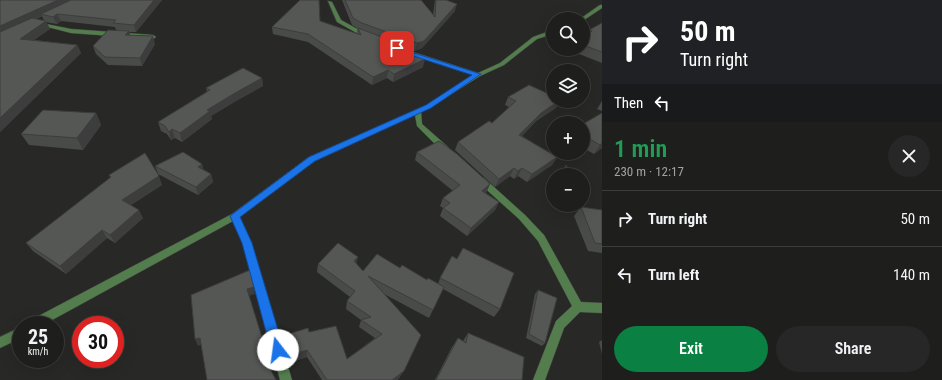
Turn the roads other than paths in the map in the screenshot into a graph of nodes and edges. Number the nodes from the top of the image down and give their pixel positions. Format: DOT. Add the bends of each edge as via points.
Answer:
graph roads {
  1 [pos="330,2"];
  2 [pos="602,6"];
  3 [pos="590,14"];
  4 [pos="45,18"];
  5 [pos="546,34"];
  6 [pos="153,37"];
  7 [pos="373,39"];
  8 [pos="404,51"];
  9 [pos="478,74"];
  10 [pos="418,111"];
  11 [pos="453,155"];
  12 [pos="475,175"];
  13 [pos="235,216"];
  14 [pos="578,307"];
  15 [pos="602,308"];
  16 [pos="50,316"];
  17 [pos="12,337"];
  18 [pos="0,343"];
  19 [pos="286,380"];
  20 [pos="540,380"];
  1 -- 7 [label="street" via="339,21"];
  2 -- 3 [label="street"];
  4 -- 6 [label="street" via="34,23 71,31"];
  5 -- 9 [label="street" via="535,38 502,64"];
  8 -- 9 [label="street"];
  9 -- 10 [label="street"];
  10 -- 11 [label="street" via="419,125"];
  10 -- 13 [label="street" via="312,159"];
  12 -- 14 [label="street" via="522,216 541,238"];
  13 -- 16 [label="street"];
  13 -- 19 [label="street" via="249,250"];
  14 -- 15 [label="street"];
  14 -- 20 [label="street" via="560,325"];
  17 -- 18 [label="street"];
}
